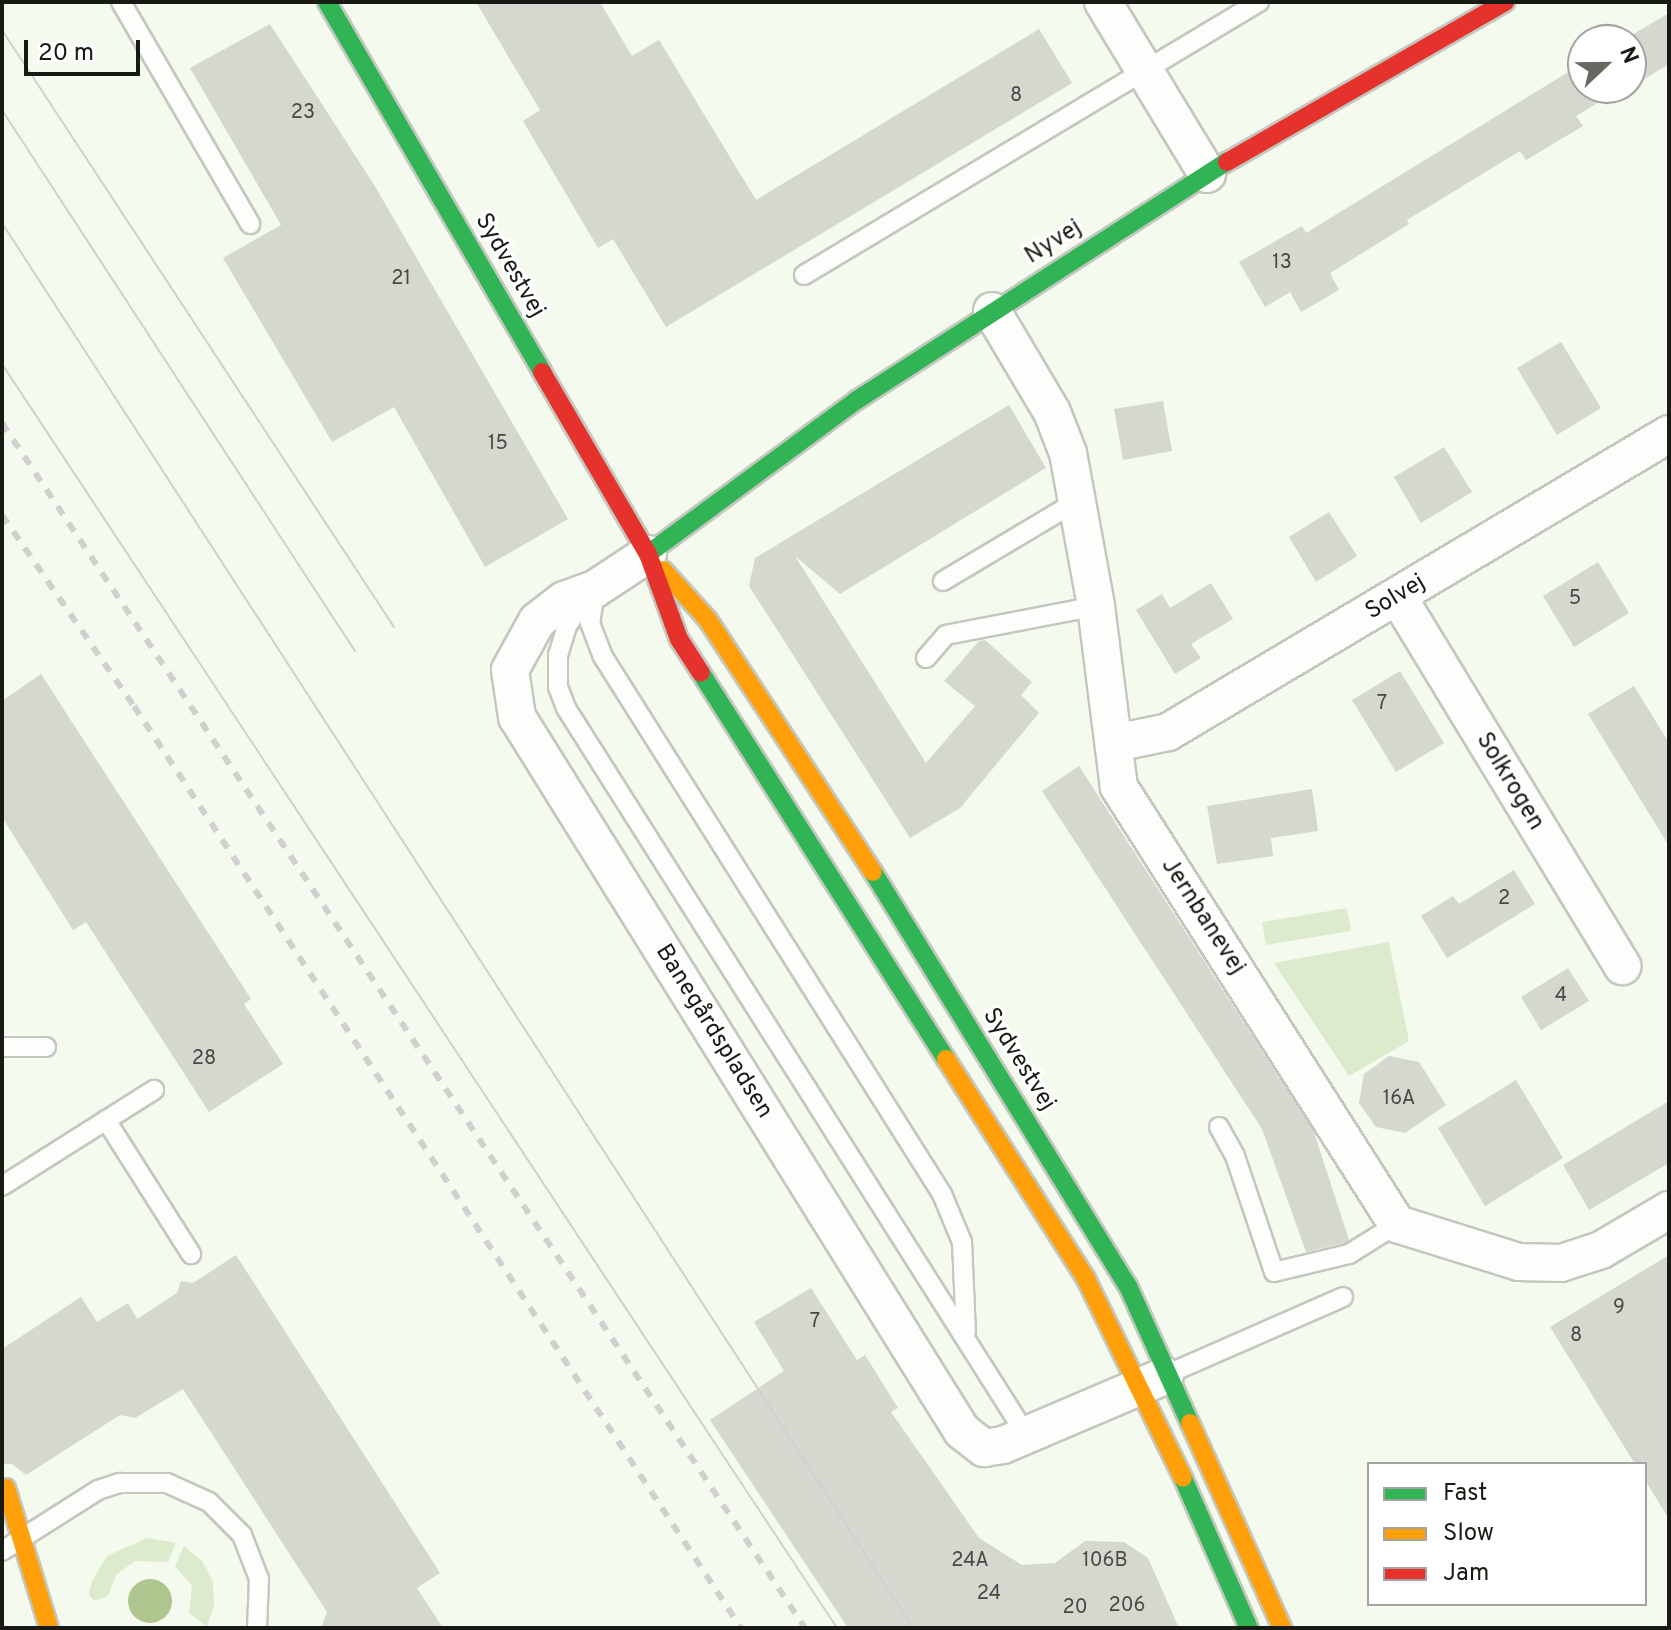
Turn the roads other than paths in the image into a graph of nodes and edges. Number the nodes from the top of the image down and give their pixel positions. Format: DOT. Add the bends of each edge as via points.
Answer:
graph roads {
  1 [pos="121,2"];
  2 [pos="327,2"];
  3 [pos="1103,2"];
  4 [pos="1259,2"];
  5 [pos="1505,2"];
  6 [pos="1144,71"];
  7 [pos="1207,174"];
  8 [pos="250,224"];
  9 [pos="804,275"];
  10 [pos="992,311"];
  11 [pos="1669,434"];
  12 [pos="1079,500"];
  13 [pos="648,554"];
  14 [pos="943,581"];
  15 [pos="595,589"];
  16 [pos="1398,597"];
  17 [pos="1096,606"];
  18 [pos="926,658"];
  19 [pos="1116,743"];
  20 [pos="1622,966"];
  21 [pos="2,1047"];
  22 [pos="46,1047"];
  23 [pos="154,1090"];
  24 [pos="106,1120"];
  25 [pos="1219,1127"];
  26 [pos="2,1186"];
  27 [pos="1669,1210"];
  28 [pos="1397,1224"];
  29 [pos="191,1254"];
  30 [pos="1343,1297"];
  31 [pos="968,1340"];
  32 [pos="1156,1380"];
  33 [pos="1027,1436"];
  34 [pos="6,1488"];
  35 [pos="22,1538"];
  36 [pos="2,1551"];
  37 [pos="49,1628"];
  38 [pos="257,1628"];
  39 [pos="1249,1628"];
  40 [pos="1282,1628"];
  1 -- 8 [label="lane"];
  2 -- 13 [label="street, Sydvestvej"];
  3 -- 6 [label="street"];
  4 -- 6 [label="lane"];
  5 -- 7 [label="street, Nyvej"];
  6 -- 7 [label="street"];
  6 -- 9 [label="lane"];
  7 -- 10 [label="street, Nyvej"];
  10 -- 12 [label="street, Jernbanevej" via="1062,432"];
  10 -- 13 [label="street, Nyvej" via="857,400"];
  11 -- 16 [label="street, Solvej"];
  12 -- 14 [label="lane"];
  12 -- 17 [label="street, Jernbanevej"];
  13 -- 15 [label="street, Banegårdspladsen"];
  13 -- 32 [label="street, Sydvestvej" via="679,639 1086,1279"];
  13 -- 32 [label="street, Sydvestvej" via="708,620 878,879 1128,1286"];
  15 -- 31 [label="lane, Banegårdspladsen" via="590,623 602,655 954,1217 966,1269"];
  15 -- 31 [label="lane, Banegårdspladsen" via="574,612 558,655 558,687 566,708"];
  15 -- 33 [label="street, Banegårdspladsen" via="564,600 537,621 519,646 510,670 517,717 962,1431 984,1448"];
  16 -- 19 [label="street, Solvej" via="1168,732"];
  16 -- 20 [label="street, Solkrogen"];
  17 -- 18 [label="lane" via="946,635"];
  17 -- 19 [label="street, Jernbanevej"];
  19 -- 28 [label="street, Jernbanevej" via="1119,787"];
  21 -- 22 [label="lane"];
  23 -- 24 [label="lane"];
  24 -- 26 [label="lane"];
  24 -- 29 [label="lane"];
  25 -- 28 [label="lane" via="1235,1156 1274,1272 1349,1254"];
  27 -- 28 [label="street" via="1601,1250 1561,1263 1519,1262"];
  30 -- 32 [label="lane"];
  31 -- 33 [label="lane, Banegårdspladsen"];
  32 -- 33 [label="street, Banegårdspladsen"];
  32 -- 39 [label="street, Sydvestvej"];
  32 -- 40 [label="street, Sydvestvej"];
  34 -- 35 [label="street"];
  35 -- 36 [label="lane"];
  35 -- 37 [label="street"];
  35 -- 38 [label="lane" via="109,1486 143,1481 189,1491 227,1517 253,1556 261,1601"];
}
